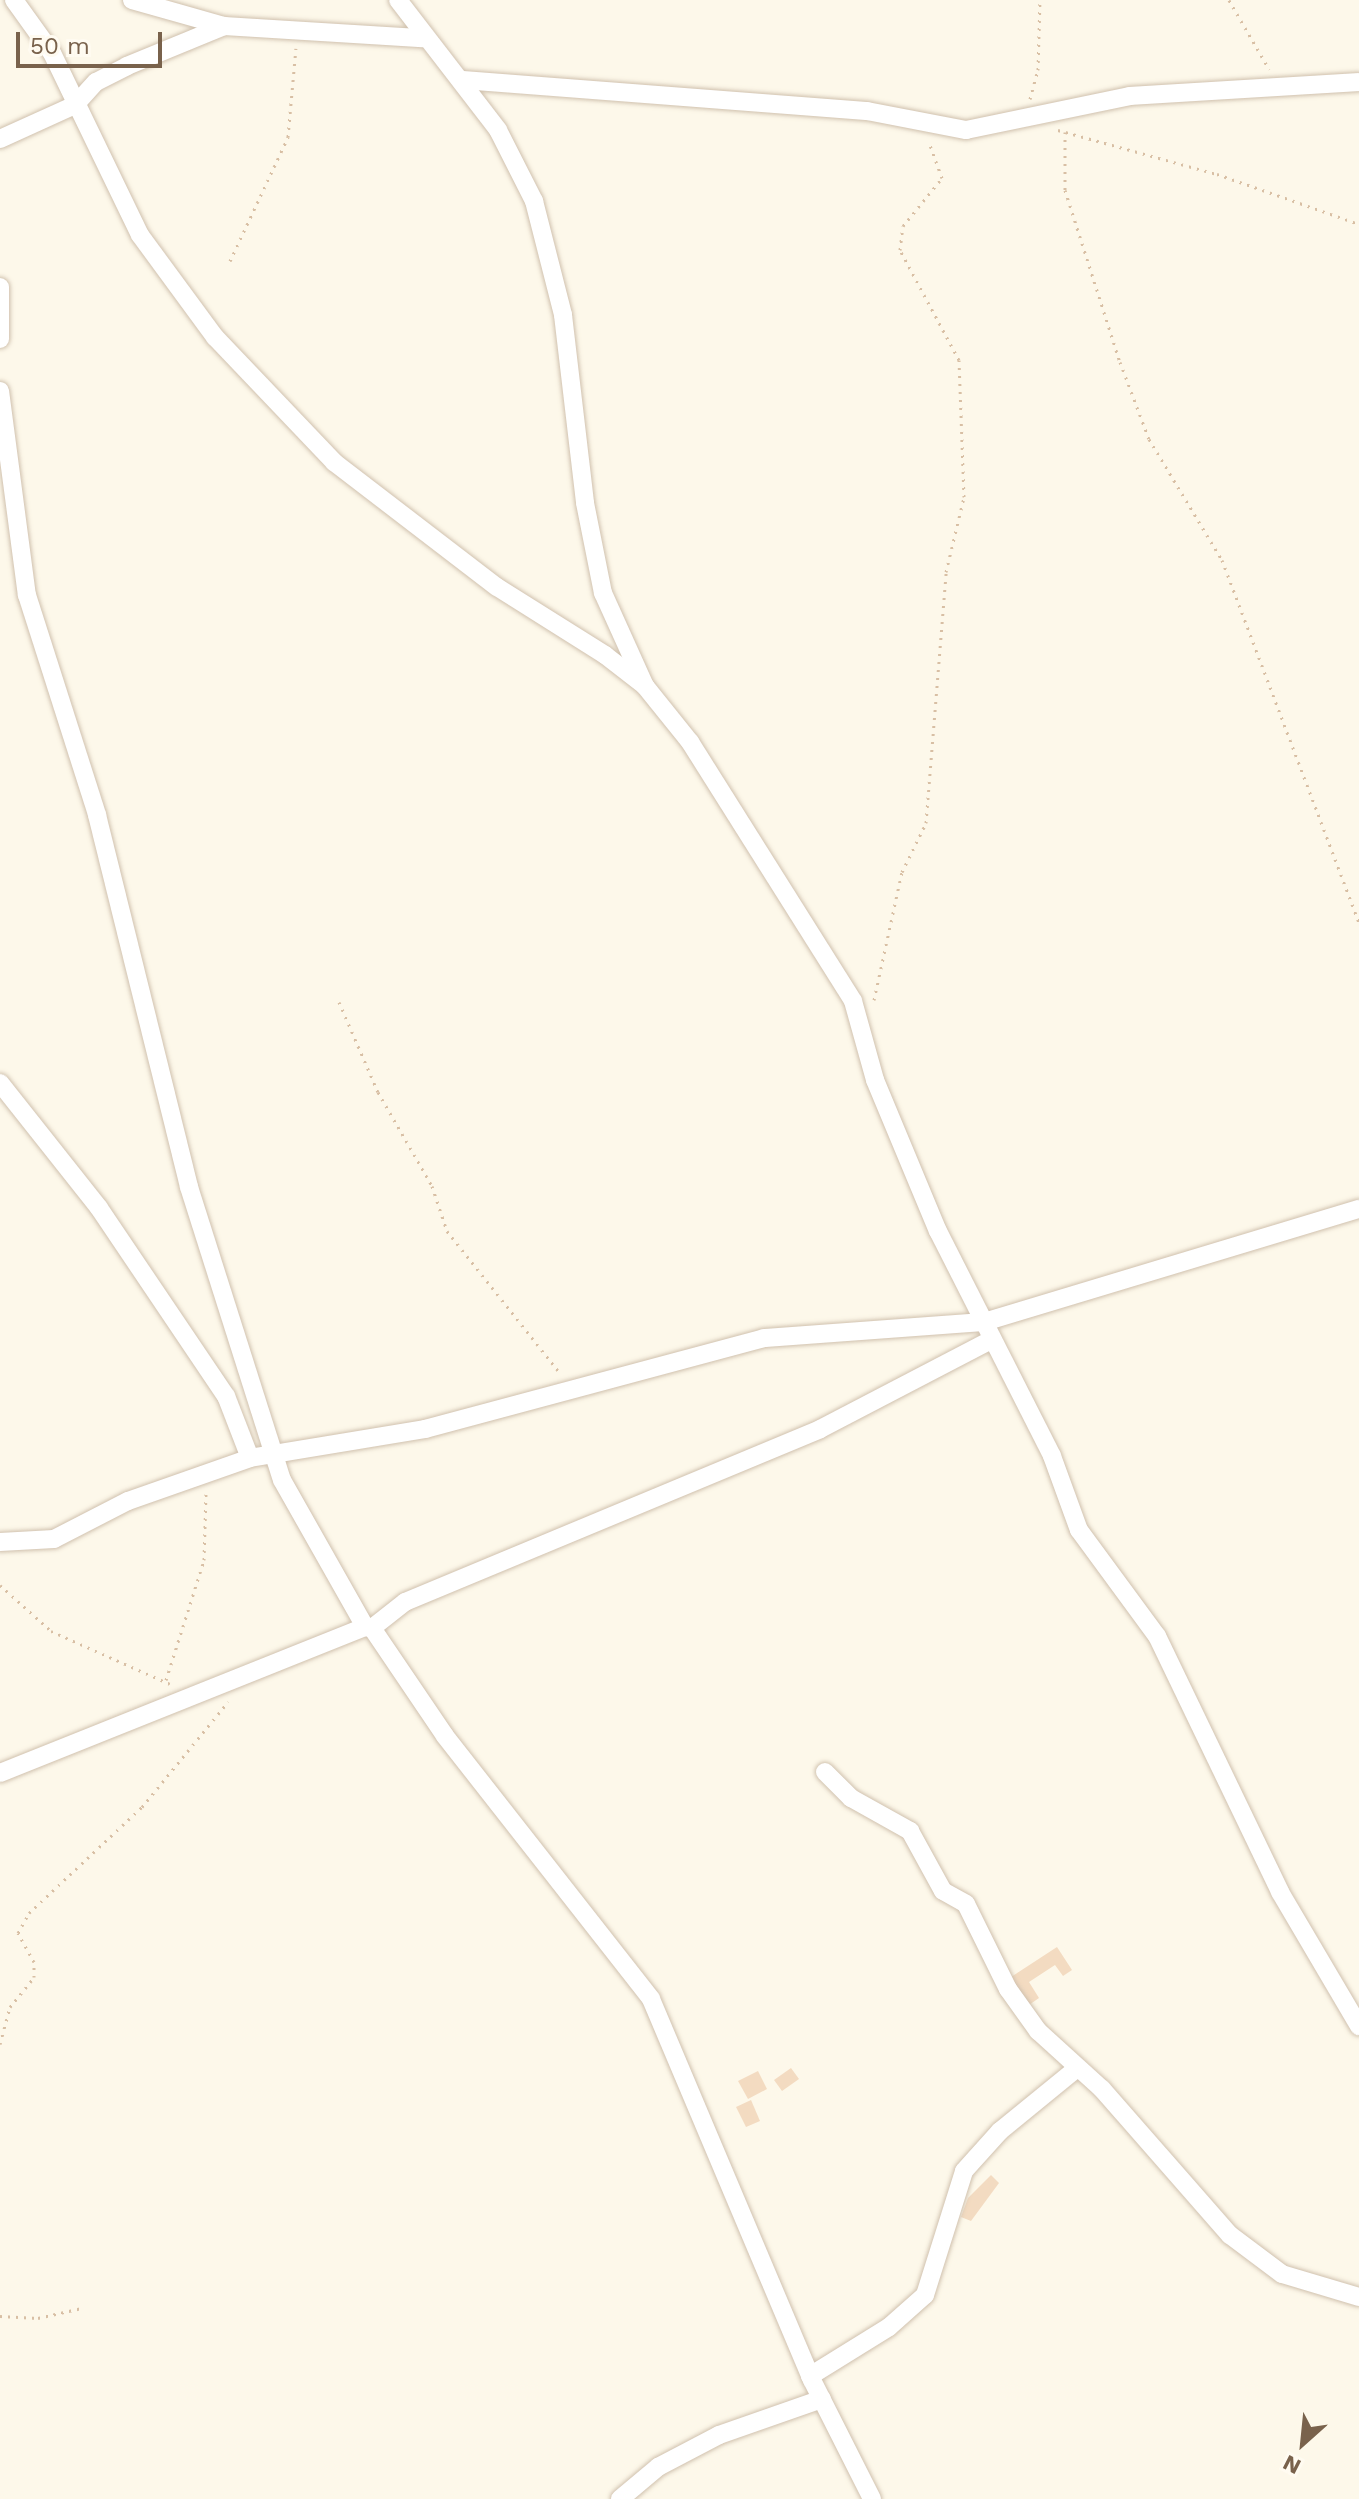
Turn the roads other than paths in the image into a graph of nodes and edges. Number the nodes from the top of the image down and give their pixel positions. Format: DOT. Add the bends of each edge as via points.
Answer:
graph roads {
  1 [pos="14,0"];
  2 [pos="132,0"];
  3 [pos="398,0"];
  4 [pos="224,26"];
  5 [pos="423,38"];
  6 [pos="462,80"];
  7 [pos="1359,82"];
  8 [pos="75,105"];
  9 [pos="0,139"];
  10 [pos="0,287"];
  11 [pos="0,339"];
  12 [pos="0,391"];
  13 [pos="645,686"];
  14 [pos="0,1083"];
  15 [pos="1359,1209"];
  16 [pos="984,1322"];
  17 [pos="991,1340"];
  18 [pos="272,1455"];
  19 [pos="250,1458"];
  20 [pos="0,1542"];
  21 [pos="369,1627"];
  22 [pos="825,1772"];
  23 [pos="0,1773"];
  24 [pos="1359,2026"];
  25 [pos="1076,2069"];
  26 [pos="1359,2297"];
  27 [pos="810,2376"];
  28 [pos="822,2399"];
  29 [pos="620,2499"];
  30 [pos="872,2499"];
  1 -- 8 [label="street" via="52,53"];
  2 -- 4 [label="street"];
  3 -- 5 [label="street"];
  4 -- 5 [label="street"];
  4 -- 8 [label="street" via="96,82"];
  5 -- 6 [label="street"];
  6 -- 7 [label="street" via="867,111 966,130 1130,96"];
  6 -- 13 [label="street" via="498,130 534,201 563,315 585,503 603,593"];
  8 -- 9 [label="street"];
  8 -- 13 [label="street" via="140,235 215,337 294,423 334,462 471,568"];
  10 -- 11 [label="street"];
  12 -- 18 [label="street" via="27,595 97,815 189,1187"];
  13 -- 16 [label="street" via="690,742 834,966 938,1231"];
  14 -- 19 [label="street" via="99,1208 226,1396"];
  15 -- 16 [label="street"];
  16 -- 17 [label="street"];
  16 -- 18 [label="street" via="764,1338 425,1429"];
  17 -- 21 [label="street" via="820,1429 405,1602"];
  17 -- 24 [label="street" via="1052,1456 1079,1530 1157,1636 1280,1892"];
  18 -- 19 [label="street"];
  18 -- 21 [label="street"];
  19 -- 20 [label="street" via="104,1511 54,1539"];
  21 -- 23 [label="street"];
  21 -- 27 [label="street" via="445,1736 651,1999"];
  22 -- 25 [label="street" via="851,1798 910,1831 943,1891 966,1904 1027,2016"];
  25 -- 26 [label="street" via="1102,2089 1245,2248 1296,2280"];
  25 -- 27 [label="street" via="1000,2131 964,2171 925,2295 889,2327"];
  27 -- 28 [label="street"];
  28 -- 29 [label="street" via="719,2435 658,2467"];
  28 -- 30 [label="street"];
}
